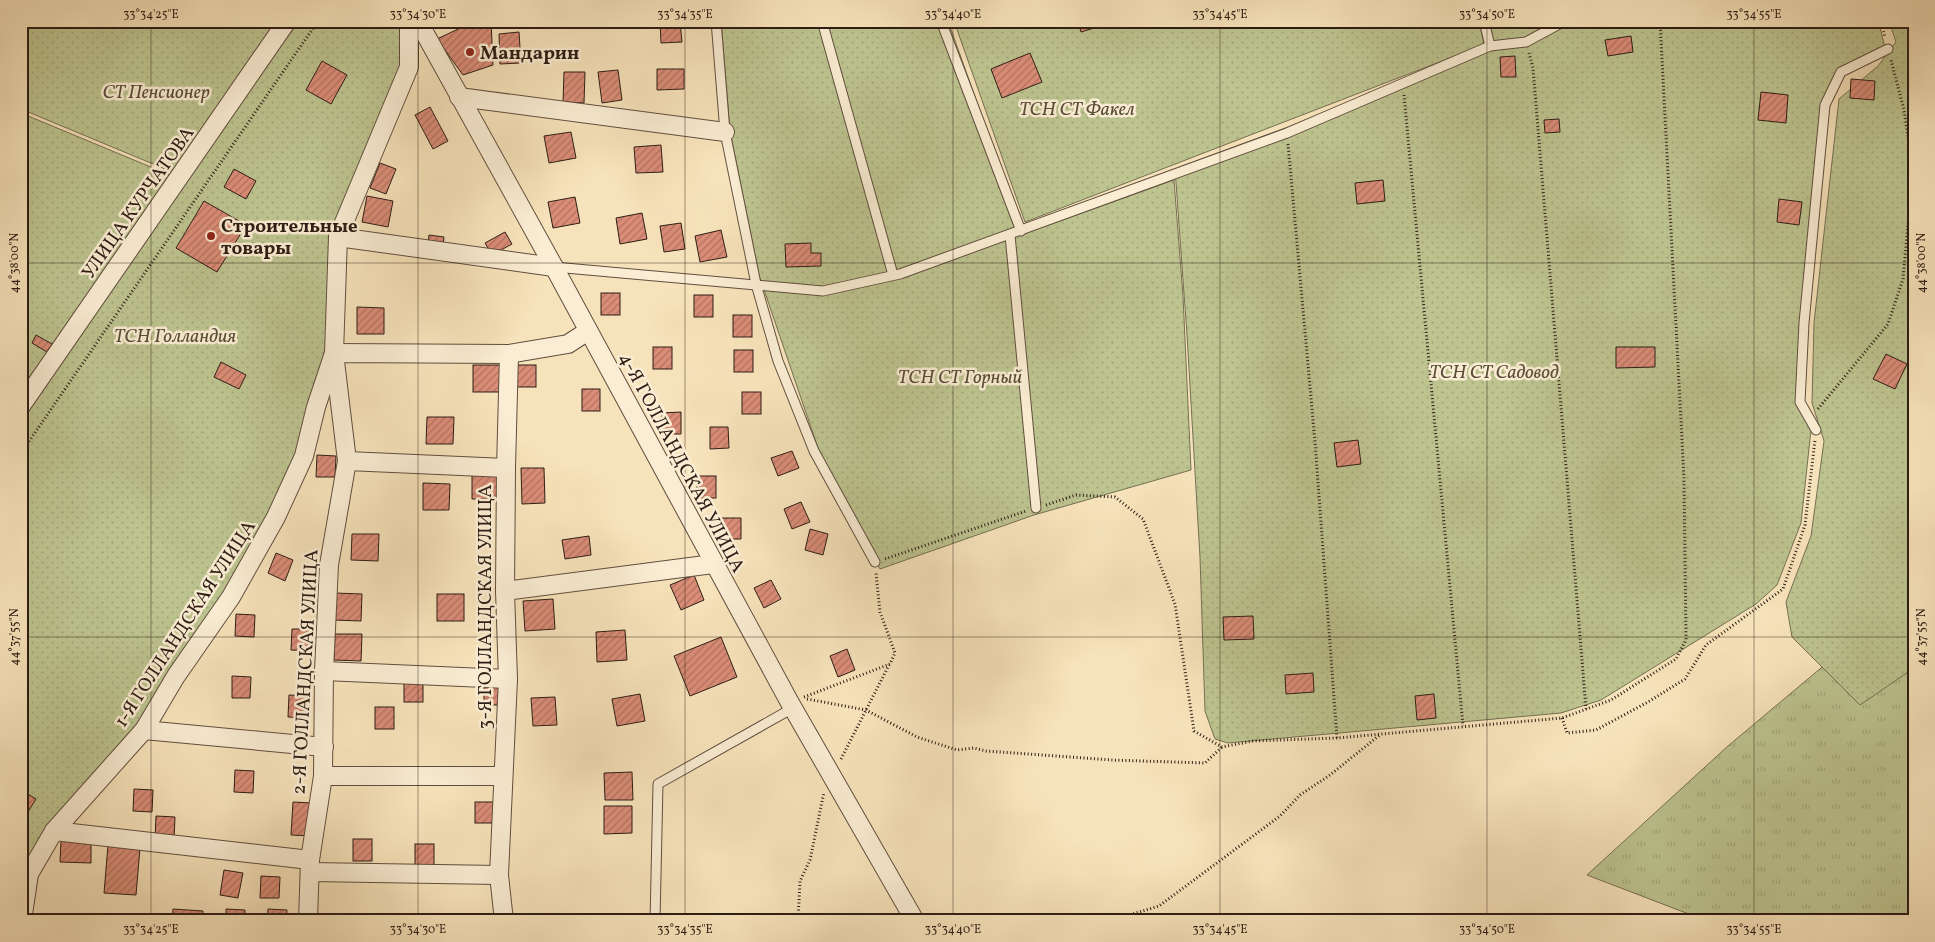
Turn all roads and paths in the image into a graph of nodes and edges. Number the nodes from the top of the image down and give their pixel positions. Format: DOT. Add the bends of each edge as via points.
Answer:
graph roads {
  1 [pos="287,21"];
  2 [pos="318,21"];
  3 [pos="409,21"];
  4 [pos="418,21"];
  5 [pos="716,21"];
  6 [pos="822,21"];
  7 [pos="941,21"];
  8 [pos="1484,21"];
  9 [pos="1565,21"];
  10 [pos="1660,21"];
  11 [pos="1881,21"];
  12 [pos="1526,42"];
  13 [pos="1490,46"];
  14 [pos="1888,49"];
  15 [pos="1403,84"];
  16 [pos="458,97"];
  17 [pos="725,132"];
  18 [pos="1287,133"];
  19 [pos="1021,231"];
  20 [pos="1010,235"];
  21 [pos="338,237"];
  22 [pos="554,266"];
  23 [pos="893,275"];
  24 [pos="756,284"];
  25 [pos="588,331"];
  26 [pos="334,353"];
  27 [pos="509,354"];
  28 [pos="21,406"];
  29 [pos="1816,430"];
  30 [pos="21,453"];
  31 [pos="347,461"];
  32 [pos="506,468"];
  33 [pos="1036,508"];
  34 [pos="875,562"];
  35 [pos="713,564"];
  36 [pos="505,591"];
  37 [pos="890,664"];
  38 [pos="324,671"];
  39 [pos="508,679"];
  40 [pos="797,703"];
  41 [pos="1586,709"];
  42 [pos="866,710"];
  43 [pos="1562,718"];
  44 [pos="1463,726"];
  45 [pos="144,730"];
  46 [pos="1381,734"];
  47 [pos="1337,738"];
  48 [pos="324,747"];
  49 [pos="1222,747"];
  50 [pos="830,772"];
  51 [pos="323,776"];
  52 [pos="502,776"];
  53 [pos="54,831"];
  54 [pos="310,866"];
  55 [pos="498,875"];
  56 [pos="22,921"];
  57 [pos="308,921"];
  58 [pos="504,921"];
  59 [pos="655,921"];
  60 [pos="798,921"];
  61 [pos="915,921"];
  62 [pos="1110,921"];
  1 -- 28 [label="street, УЛИЦА КУРЧАТОВА"];
  2 -- 30 [label="path"];
  3 -- 21 [label="street, 2-Я ГОЛЛАНДСКАЯ УЛИЦА" via="410,67"];
  4 -- 16 [label="street, 4-Я ГОЛЛАНДСКАЯ УЛИЦА"];
  5 -- 17 [label="lane"];
  6 -- 23 [label="lane"];
  7 -- 19 [label="lane"];
  8 -- 13 [label="lane"];
  9 -- 12 [label="lane"];
  10 -- 41 [label="path" via="1684,478 1686,640 1676,658 1612,700"];
  11 -- 14 [label="path"];
  12 -- 13 [label="lane"];
  12 -- 41 [label="path" via="1533,68"];
  13 -- 15 [label="lane"];
  14 -- 29 [label="path" via="1904,110 1913,170 1902,279 1888,324 1818,410"];
  14 -- 29 [label="lane" via="1841,72 1825,105 1804,323 1800,402"];
  15 -- 18 [label="lane"];
  15 -- 44 [label="path"];
  16 -- 17 [label="street"];
  16 -- 22 [label="street, 4-Я ГОЛЛАНДСКАЯ УЛИЦА"];
  17 -- 24 [label="lane"];
  18 -- 19 [label="lane"];
  18 -- 47 [label="path"];
  19 -- 20 [label="lane"];
  20 -- 23 [label="lane"];
  20 -- 33 [label="lane"];
  21 -- 22 [label="street"];
  21 -- 26 [label="street, 2-Я ГОЛЛАНДСКАЯ УЛИЦА"];
  22 -- 24 [label="lane"];
  22 -- 25 [label="street, 4-Я ГОЛЛАНДСКАЯ УЛИЦА"];
  23 -- 24 [label="lane" via="823,290"];
  24 -- 34 [label="lane" via="778,361 814,450"];
  25 -- 27 [label="street" via="568,344"];
  25 -- 35 [label="street, 4-Я ГОЛЛАНДСКАЯ УЛИЦА"];
  26 -- 27 [label="street"];
  26 -- 31 [label="street, 2-Я ГОЛЛАНДСКАЯ УЛИЦА"];
  26 -- 45 [label="street, 1-Я ГОЛЛАНДСКАЯ УЛИЦА" via="304,456 276,517 231,596 176,676"];
  27 -- 32 [label="street, 3-Я ГОЛЛАНДСКАЯ УЛИЦА"];
  29 -- 43 [label="path" via="1805,525 1783,589 1706,645 1685,679 1648,702 1596,730 1567,733"];
  31 -- 32 [label="street"];
  31 -- 38 [label="street, 2-Я ГОЛЛАНДСКАЯ УЛИЦА" via="329,565"];
  32 -- 36 [label="street, 3-Я ГОЛЛАНДСКАЯ УЛИЦА"];
  33 -- 34 [label="path"];
  33 -- 49 [label="path" via="1076,495 1115,497 1142,519 1175,604 1194,731"];
  34 -- 37 [label="path" via="880,612 895,653"];
  35 -- 36 [label="street"];
  35 -- 40 [label="street, 4-Я ГОЛЛАНДСКАЯ УЛИЦА"];
  36 -- 39 [label="street, 3-Я ГОЛЛАНДСКАЯ УЛИЦА"];
  37 -- 40 [label="path"];
  37 -- 42 [label="path"];
  38 -- 39 [label="street"];
  38 -- 48 [label="street, 2-Я ГОЛЛАНДСКАЯ УЛИЦА"];
  39 -- 52 [label="street, 3-Я ГОЛЛАНДСКАЯ УЛИЦА"];
  40 -- 42 [label="path"];
  40 -- 50 [label="street, 4-Я ГОЛЛАНДСКАЯ УЛИЦА"];
  40 -- 59 [label="lane" via="658,784"];
  41 -- 43 [label="path"];
  42 -- 49 [label="path" via="917,737 956,750 974,748 1101,759 1205,763"];
  42 -- 50 [label="path" via="844,756"];
  43 -- 44 [label="path"];
  44 -- 46 [label="path"];
  45 -- 48 [label="street"];
  45 -- 53 [label="street, 1-Я ГОЛЛАНДСКАЯ УЛИЦА"];
  46 -- 47 [label="path"];
  46 -- 62 [label="path" via="1300,795 1280,816 1159,906"];
  47 -- 49 [label="path" via="1253,741"];
  48 -- 51 [label="street, 2-Я ГОЛЛАНДСКАЯ УЛИЦА"];
  50 -- 60 [label="path" via="810,860 800,881"];
  50 -- 61 [label="street, 4-Я ГОЛЛАНДСКАЯ УЛИЦА"];
  51 -- 52 [label="street"];
  51 -- 54 [label="street, 2-Я ГОЛЛАНДСКАЯ УЛИЦА"];
  52 -- 55 [label="street, 3-Я ГОЛЛАНДСКАЯ УЛИЦА"];
  53 -- 54 [label="street"];
  53 -- 56 [label="street, 1-Я ГОЛЛАНДСКАЯ УЛИЦА" via="29,874"];
  54 -- 55 [label="street"];
  54 -- 57 [label="street, 2-Я ГОЛЛАНДСКАЯ УЛИЦА"];
  55 -- 58 [label="street, 3-Я ГОЛЛАНДСКАЯ УЛИЦА"];
}
